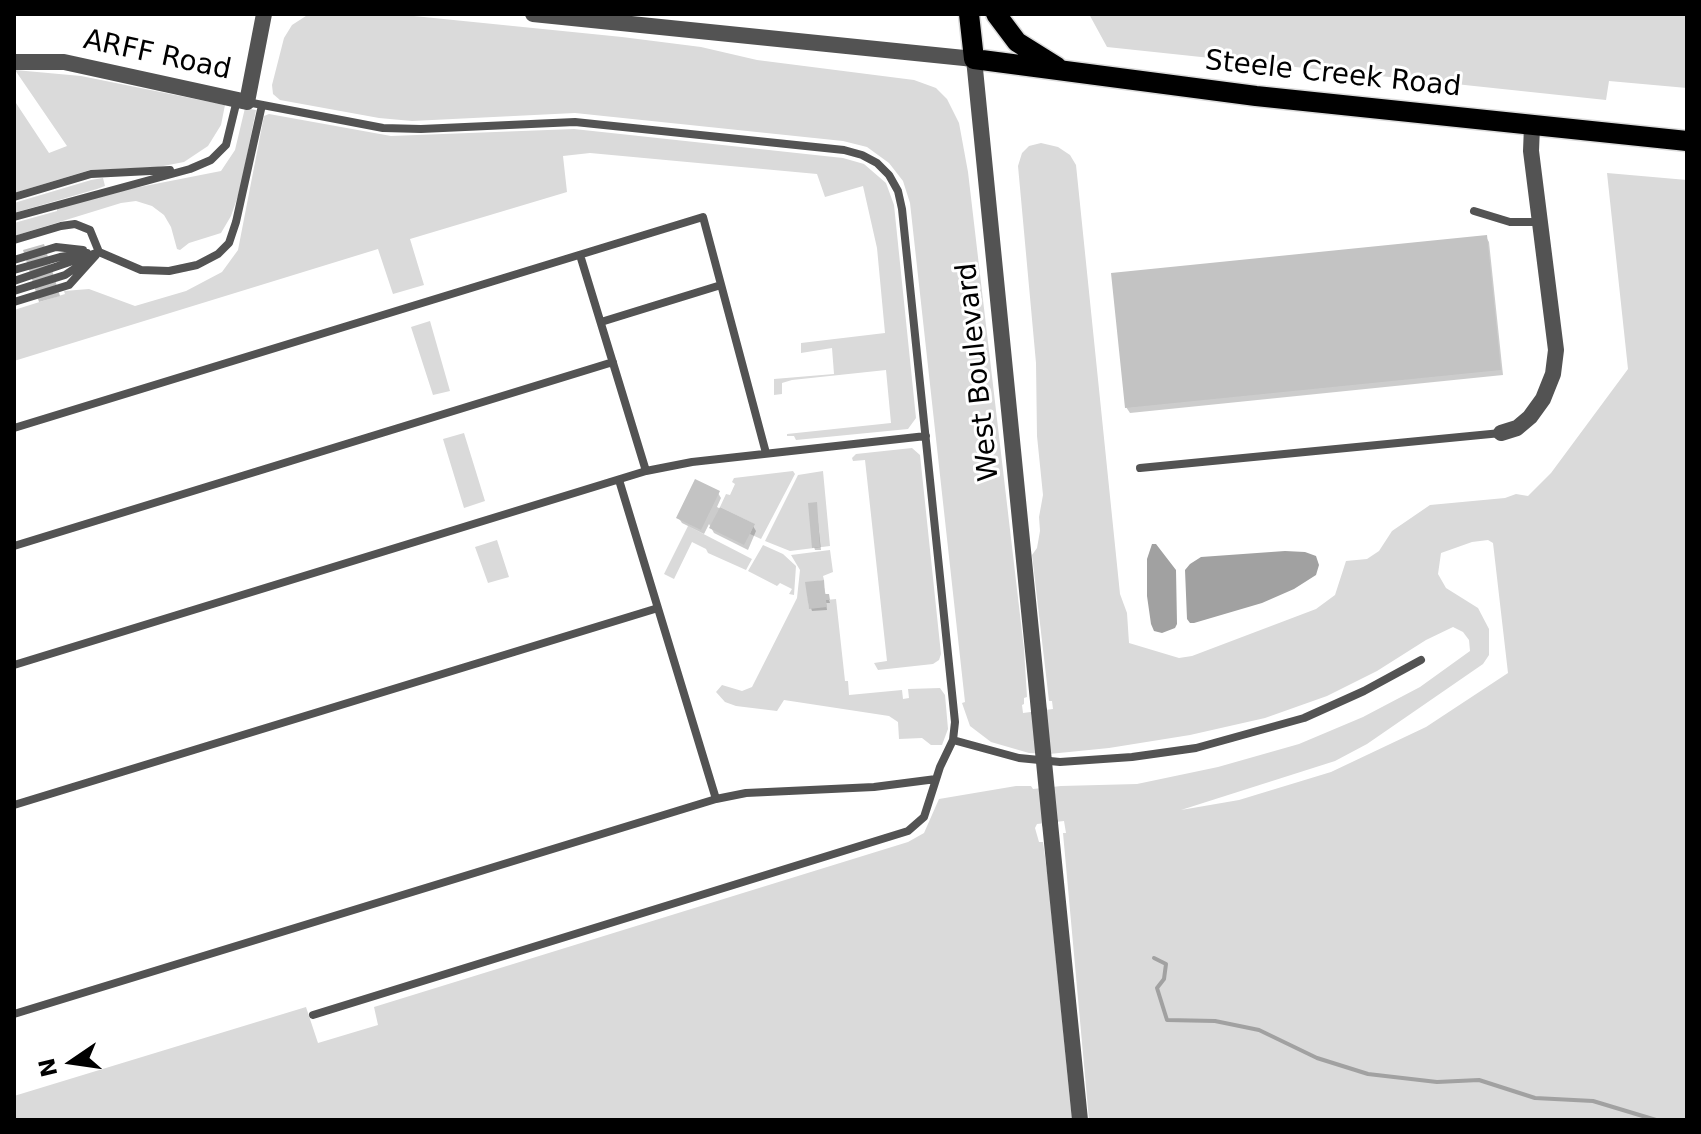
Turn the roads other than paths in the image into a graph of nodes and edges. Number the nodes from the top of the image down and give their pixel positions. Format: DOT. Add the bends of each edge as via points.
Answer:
graph roads {
  1 [pos="264,14"];
  2 [pos="533,14"];
  3 [pos="969,14"];
  4 [pos="996,14"];
  5 [pos="974,59"];
  6 [pos="14,62"];
  7 [pos="1064,71"];
  8 [pos="249,102"];
  9 [pos="1532,126"];
  10 [pos="1687,141"];
  11 [pos="190,169"];
  12 [pos="14,197"];
  13 [pos="1474,211"];
  14 [pos="14,217"];
  15 [pos="1540,222"];
  16 [pos="14,240"];
  17 [pos="99,252"];
  18 [pos="580,255"];
  19 [pos="14,260"];
  20 [pos="14,270"];
  21 [pos="14,281"];
  22 [pos="721,285"];
  23 [pos="14,291"];
  24 [pos="14,302"];
  25 [pos="601,322"];
  26 [pos="613,362"];
  27 [pos="14,428"];
  28 [pos="1501,433"];
  29 [pos="926,436"];
  30 [pos="766,453"];
  31 [pos="1140,468"];
  32 [pos="646,471"];
  33 [pos="619,480"];
  34 [pos="14,546"];
  35 [pos="658,608"];
  36 [pos="1421,660"];
  37 [pos="14,665"];
  38 [pos="953,740"];
  39 [pos="936,779"];
  40 [pos="716,799"];
  41 [pos="14,805"];
  42 [pos="14,1014"];
  43 [pos="313,1015"];
  44 [pos="1080,1120"];
  1 -- 8 [label="street, ARFF Road"];
  2 -- 5 [label="street"];
  3 -- 5 [label="main road"];
  4 -- 7 [label="main road" via="1017,42"];
  5 -- 7 [label="main road, Steele Creek Road"];
  5 -- 44 [label="street, West Boulevard, bridge"];
  6 -- 8 [label="street, ARFF Road" via="64,62"];
  7 -- 9 [label="main road, Steele Creek Road"];
  8 -- 11 [label="lane" via="226,145 211,160"];
  8 -- 17 [label="lane" via="236,222 229,243 218,254 169,271 141,270"];
  8 -- 29 [label="lane" via="403,130 575,122 862,155 877,163 898,191"];
  9 -- 10 [label="main road, Steele Creek Road"];
  9 -- 15 [label="street"];
  11 -- 12 [label="lane" via="91,174"];
  11 -- 14 [label="lane"];
  13 -- 15 [label="lane" via="1510,222"];
  15 -- 28 [label="street" via="1556,350 1553,374 1530,417"];
  16 -- 17 [label="lane" via="75,224 90,230"];
  17 -- 19 [label="lane" via="56,247"];
  17 -- 20 [label="lane"];
  17 -- 21 [label="lane"];
  17 -- 23 [label="lane" via="65,275"];
  17 -- 24 [label="lane" via="69,285"];
  18 -- 22 [label="lane" via="703,217"];
  18 -- 25 [label="lane"];
  18 -- 27 [label="lane"];
  22 -- 25 [label="lane"];
  22 -- 30 [label="lane"];
  25 -- 26 [label="lane"];
  26 -- 32 [label="lane"];
  26 -- 34 [label="lane"];
  28 -- 31 [label="lane"];
  29 -- 30 [label="lane"];
  29 -- 38 [label="lane"];
  30 -- 32 [label="lane"];
  32 -- 33 [label="lane"];
  33 -- 35 [label="lane"];
  33 -- 37 [label="lane"];
  35 -- 40 [label="lane"];
  35 -- 41 [label="lane"];
  36 -- 38 [label="lane" via="1304,718 1196,748 1060,762 1019,758"];
  38 -- 39 [label="lane"];
  39 -- 40 [label="lane"];
  39 -- 43 [label="lane" via="924,817 901,834"];
  40 -- 42 [label="lane"];
}
